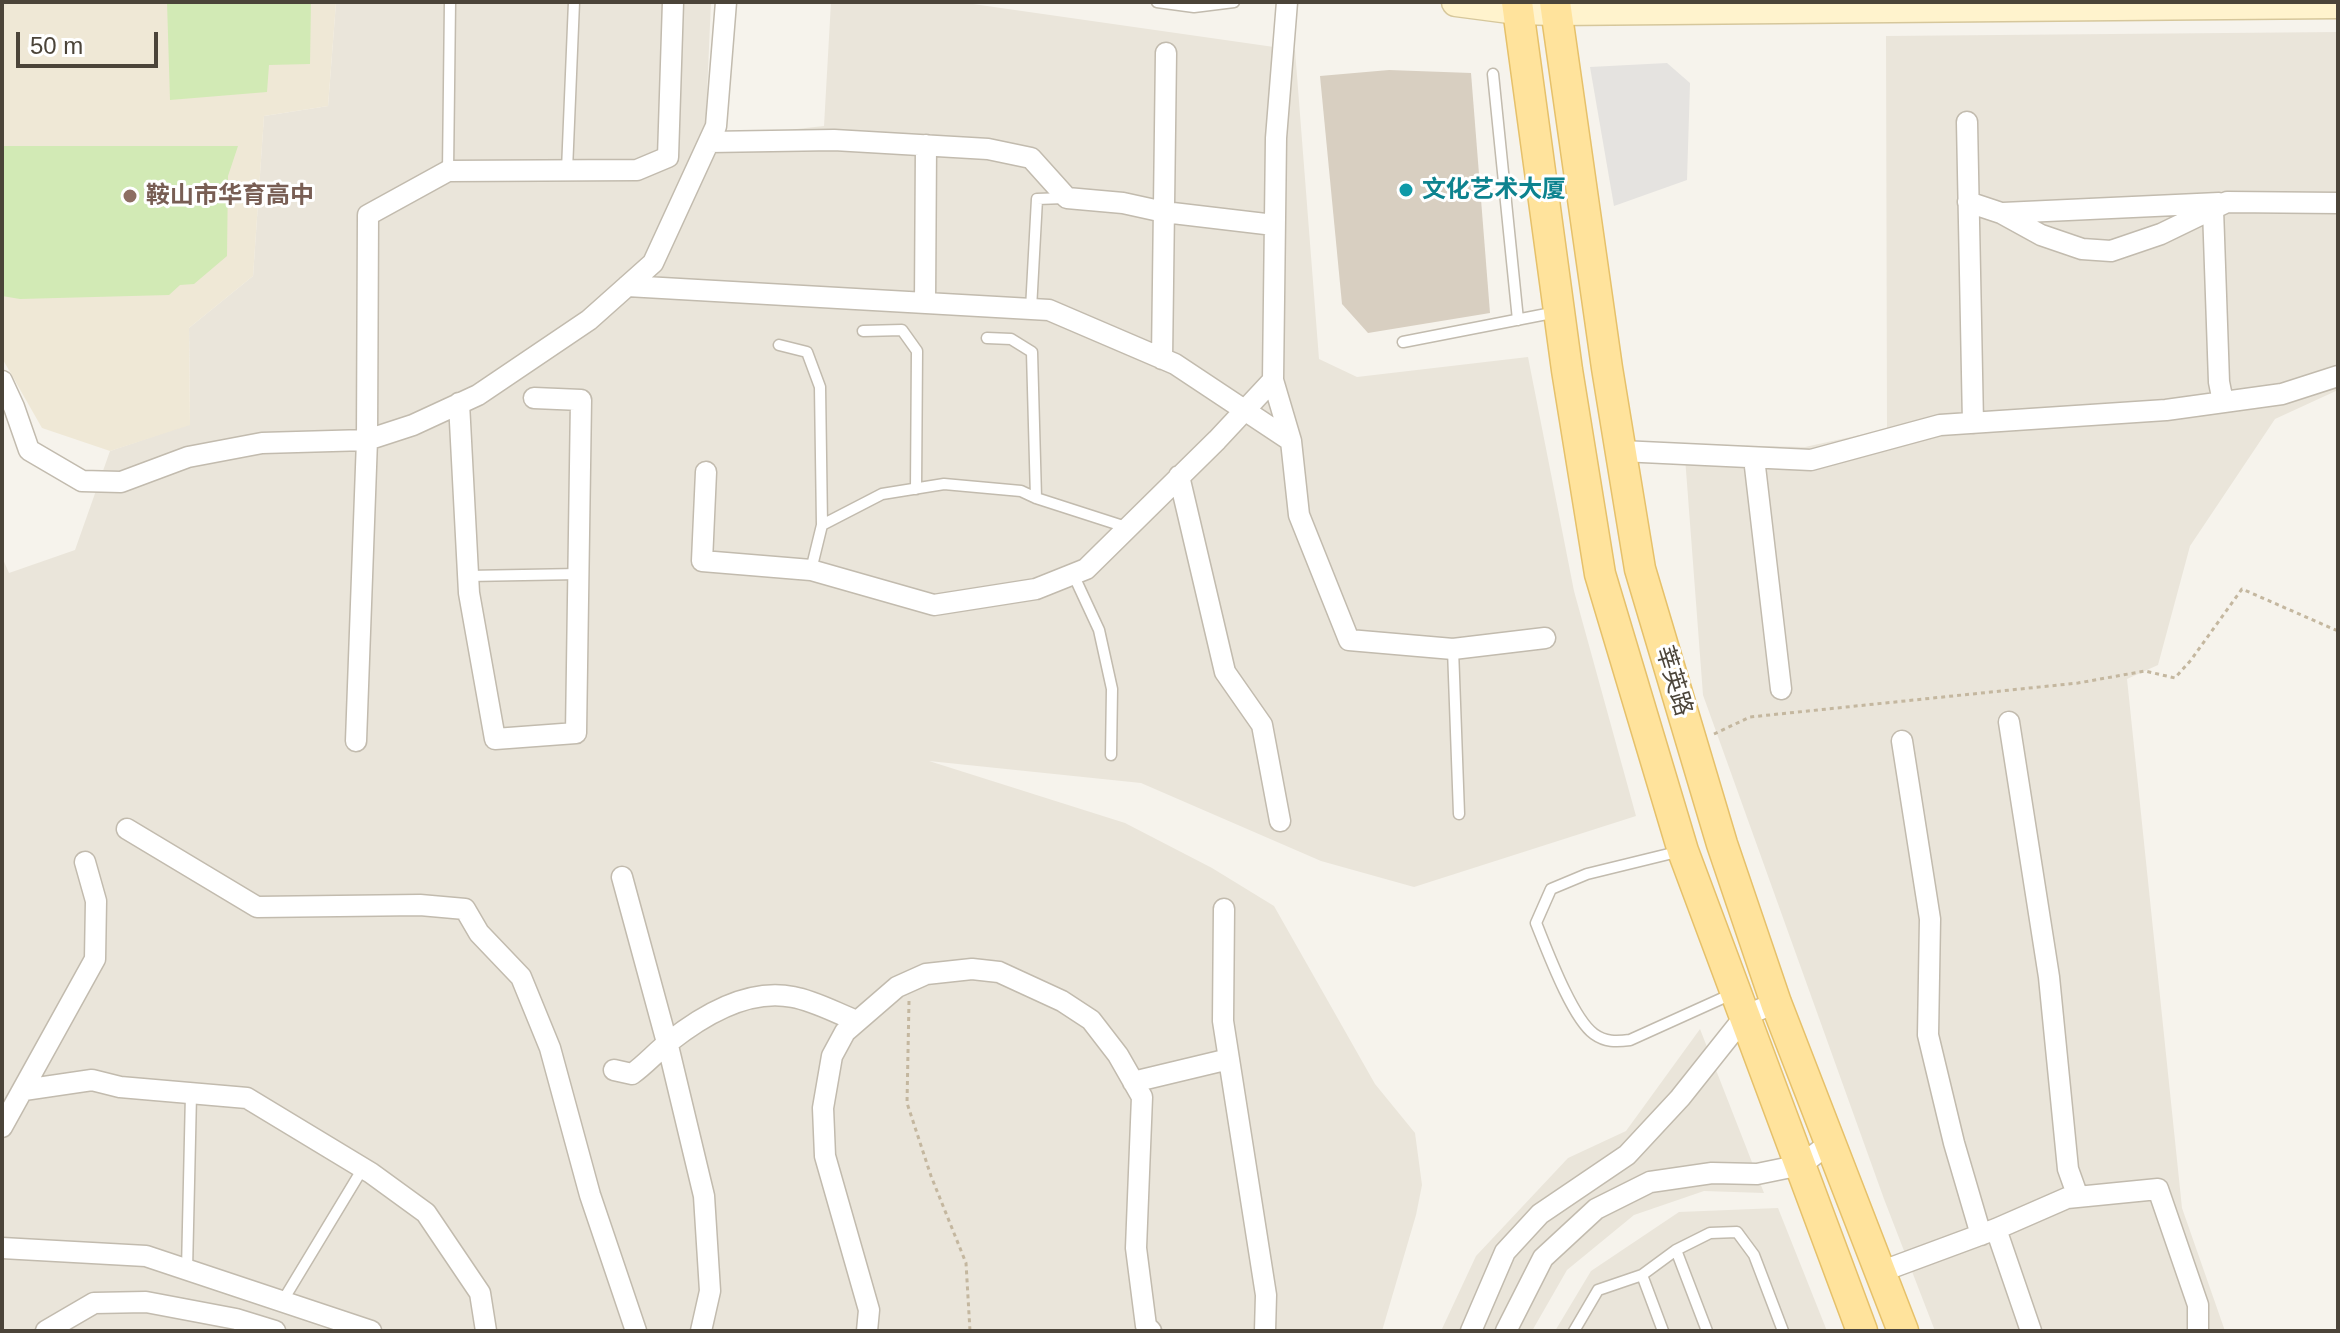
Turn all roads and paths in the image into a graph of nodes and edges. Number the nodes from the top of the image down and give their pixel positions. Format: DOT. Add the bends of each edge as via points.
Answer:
graph roads {
  1 [pos="450,2"];
  2 [pos="574,2"];
  3 [pos="673,2"];
  4 [pos="726,2"];
  5 [pos="1157,2"];
  6 [pos="1234,2"];
  7 [pos="1287,2"];
  8 [pos="1456,2"];
  9 [pos="2338,4"];
  10 [pos="1517,6"];
  11 [pos="1556,7"];
  12 [pos="1166,53"];
  13 [pos="1493,74"];
  14 [pos="1967,122"];
  15 [pos="709,142"];
  16 [pos="926,145"];
  17 [pos="567,170"];
  18 [pos="448,171"];
  19 [pos="1067,198"];
  20 [pos="1968,202"];
  21 [pos="2338,203"];
  22 [pos="2220,206"];
  23 [pos="1164,212"];
  24 [pos="2001,213"];
  25 [pos="1274,225"];
  26 [pos="627,286"];
  27 [pos="925,303"];
  28 [pos="1031,309"];
  29 [pos="1559,312"];
  30 [pos="1518,320"];
  31 [pos="863,331"];
  32 [pos="987,338"];
  33 [pos="1403,342"];
  34 [pos="779,345"];
  35 [pos="1162,359"];
  36 [pos="2338,376"];
  37 [pos="1273,380"];
  38 [pos="2,381"];
  39 [pos="534,398"];
  40 [pos="2223,402"];
  41 [pos="459,403"];
  42 [pos="1244,410"];
  43 [pos="1973,423"];
  44 [pos="367,440"];
  45 [pos="1291,441"];
  46 [pos="1621,451"];
  47 [pos="1754,458"];
  48 [pos="706,472"];
  49 [pos="1179,476"];
  50 [pos="916,489"];
  51 [pos="1036,498"];
  52 [pos="822,525"];
  53 [pos="1126,527"];
  54 [pos="811,570"];
  55 [pos="579,574"];
  56 [pos="1073,574"];
  57 [pos="468,576"];
  58 [pos="2338,631"];
  59 [pos="1545,638"];
  60 [pos="1453,649"];
  61 [pos="1781,689"];
  62 [pos="2009,722"];
  63 [pos="356,741"];
  64 [pos="1902,741"];
  65 [pos="1692,744"];
  66 [pos="1111,755"];
  67 [pos="1459,814"];
  68 [pos="1280,821"];
  69 [pos="127,829"];
  70 [pos="1683,851"];
  71 [pos="85,862"];
  72 [pos="622,877"];
  73 [pos="1224,909"];
  74 [pos="910,981"];
  75 [pos="1776,1003"];
  76 [pos="1741,1004"];
  77 [pos="857,1021"];
  78 [pos="667,1043"];
  79 [pos="1229,1059"];
  80 [pos="614,1070"];
  81 [pos="1133,1082"];
  82 [pos="24,1090"];
  83 [pos="191,1094"];
  84 [pos="2,1127"];
  85 [pos="1830,1143"];
  86 [pos="1801,1165"];
  87 [pos="363,1168"];
  88 [pos="2078,1197"];
  89 [pos="1989,1232"];
  90 [pos="2,1248"];
  91 [pos="1676,1250"];
  92 [pos="187,1270"];
  93 [pos="1880,1272"];
  94 [pos="1642,1275"];
  95 [pos="282,1302"];
  96 [pos="46,1331"];
  97 [pos="275,1331"];
  98 [pos="371,1331"];
  99 [pos="486,1331"];
  100 [pos="636,1331"];
  101 [pos="701,1331"];
  102 [pos="867,1331"];
  103 [pos="970,1331"];
  104 [pos="1151,1331"];
  105 [pos="1265,1331"];
  106 [pos="1471,1331"];
  107 [pos="1506,1331"];
  108 [pos="1574,1331"];
  109 [pos="1663,1331"];
  110 [pos="1707,1331"];
  111 [pos="1783,1331"];
  112 [pos="1862,1331"];
  113 [pos="1903,1331"];
  114 [pos="2031,1331"];
  115 [pos="2198,1331"];
  1 -- 18 [label="lane"];
  2 -- 17 [label="lane"];
  3 -- 17 [label="street" via="668,157 637,170"];
  4 -- 15 [label="street" via="716,126"];
  5 -- 6 [label="lane" via="1194,7"];
  7 -- 25 [label="street"];
  8 -- 10 [label="main road"];
  9 -- 11 [label="main road"];
  10 -- 11 [label="main road"];
  10 -- 29 [label="main road, 莘英路"];
  11 -- 46 [label="main road, 莘英路"];
  12 -- 23 [label="street"];
  13 -- 30 [label="lane"];
  14 -- 20 [label="street"];
  15 -- 16 [label="street"];
  15 -- 26 [label="street" via="653,263"];
  16 -- 19 [label="street" via="1031,158"];
  16 -- 27 [label="street"];
  17 -- 18 [label="street"];
  18 -- 44 [label="street" via="368,215"];
  19 -- 23 [label="street"];
  19 -- 28 [label="lane" via="1037,199"];
  20 -- 24 [label="street"];
  20 -- 43 [label="street"];
  21 -- 22 [label="street"];
  22 -- 24 [label="street"];
  22 -- 24 [label="street" via="2111,251 2082,249 2041,235"];
  22 -- 40 [label="street"];
  23 -- 25 [label="street"];
  23 -- 35 [label="street"];
  25 -- 37 [label="street"];
  26 -- 27 [label="street"];
  26 -- 41 [label="street" via="589,320"];
  27 -- 28 [label="street"];
  28 -- 35 [label="street" via="1049,310"];
  29 -- 30 [label="lane"];
  29 -- 70 [label="main road, 莘英路" via="1600,574"];
  30 -- 33 [label="lane"];
  31 -- 50 [label="lane" via="902,330 917,351"];
  32 -- 51 [label="lane" via="1011,339 1032,352"];
  34 -- 52 [label="lane" via="807,352 820,387"];
  35 -- 42 [label="street"];
  36 -- 40 [label="street" via="2282,394"];
  37 -- 42 [label="street"];
  37 -- 45 [label="street"];
  38 -- 44 [label="street" via="29,450 82,481 121,482 188,457 262,443"];
  39 -- 55 [label="street" via="581,400"];
  40 -- 43 [label="street"];
  41 -- 44 [label="street"];
  41 -- 57 [label="street"];
  42 -- 45 [label="street"];
  42 -- 49 [label="street"];
  43 -- 47 [label="street" via="1940,425 1811,460"];
  44 -- 63 [label="street"];
  45 -- 60 [label="street" via="1299,515 1349,640"];
  46 -- 47 [label="street"];
  46 -- 65 [label="main road, 莘英路" via="1640,569"];
  47 -- 61 [label="street"];
  48 -- 54 [label="street" via="702,561"];
  49 -- 53 [label="street"];
  49 -- 68 [label="street" via="1225,672 1262,725"];
  50 -- 51 [label="lane" via="944,484 1021,491"];
  50 -- 52 [label="lane" via="882,494"];
  51 -- 53 [label="lane"];
  52 -- 54 [label="lane"];
  53 -- 56 [label="street" via="1086,569"];
  54 -- 56 [label="street" via="934,605 1036,589"];
  55 -- 57 [label="lane"];
  55 -- 57 [label="street" via="576,733 495,739"];
  56 -- 66 [label="lane" via="1099,630 1112,689"];
  58 -- 65 [label="path" via="2242,589 2175,678 2145,671 2078,683 1750,717"];
  59 -- 60 [label="street"];
  60 -- 67 [label="lane"];
  62 -- 88 [label="street" via="2049,977 2068,1169"];
  64 -- 89 [label="street" via="1930,919 1928,1035 1954,1143"];
  65 -- 75 [label="main road, 莘英路"];
  69 -- 100 [label="street" via="257,907 465,909 527,991 550,1048 590,1195"];
  70 -- 76 [label="main road, 莘英路"];
  70 -- 76 [label="lane" via="1587,874 1551,889 1536,923 1568,998 1592,1033 1612,1042"];
  71 -- 82 [label="street" via="96,901 95,959"];
  72 -- 78 [label="street"];
  73 -- 79 [label="street" via="1223,1021"];
  74 -- 77 [label="street"];
  74 -- 81 [label="street" via="972,969 999,972 1050,995 1091,1020"];
  74 -- 103 [label="path" via="907,1103 966,1263"];
  75 -- 76 [label="street"];
  75 -- 85 [label="main road, 莘英路"];
  76 -- 86 [label="main road, 莘英路"];
  76 -- 106 [label="street" via="1680,1098 1627,1155 1540,1214 1505,1252"];
  77 -- 78 [label="street" via="795,997 753,997 707,1016"];
  77 -- 102 [label="street" via="832,1056 823,1108 825,1156 869,1310"];
  78 -- 80 [label="street" via="632,1074"];
  78 -- 101 [label="street" via="704,1196 710,1291"];
  79 -- 81 [label="street"];
  79 -- 105 [label="street" via="1266,1295"];
  81 -- 104 [label="street" via="1142,1097 1136,1248 1146,1326"];
  82 -- 83 [label="street" via="92,1080"];
  82 -- 84 [label="street"];
  83 -- 87 [label="street" via="247,1098"];
  83 -- 92 [label="lane"];
  85 -- 86 [label="street"];
  85 -- 93 [label="main road, 莘英路"];
  86 -- 107 [label="street" via="1757,1174 1712,1173 1650,1182 1596,1209 1543,1258"];
  86 -- 112 [label="main road, 莘英路"];
  87 -- 95 [label="lane"];
  87 -- 99 [label="street" via="426,1213 480,1293"];
  88 -- 89 [label="street"];
  88 -- 115 [label="street" via="2158,1189 2198,1305"];
  89 -- 93 [label="street"];
  89 -- 114 [label="street"];
  90 -- 92 [label="street" via="146,1256"];
  91 -- 94 [label="lane"];
  91 -- 110 [label="lane"];
  91 -- 111 [label="lane" via="1710,1233 1737,1232 1754,1255"];
  92 -- 95 [label="street"];
  93 -- 113 [label="main road, 莘英路"];
  94 -- 108 [label="lane" via="1598,1290"];
  94 -- 109 [label="lane"];
  95 -- 98 [label="street"];
  96 -- 97 [label="street" via="94,1303 146,1302"];
}
